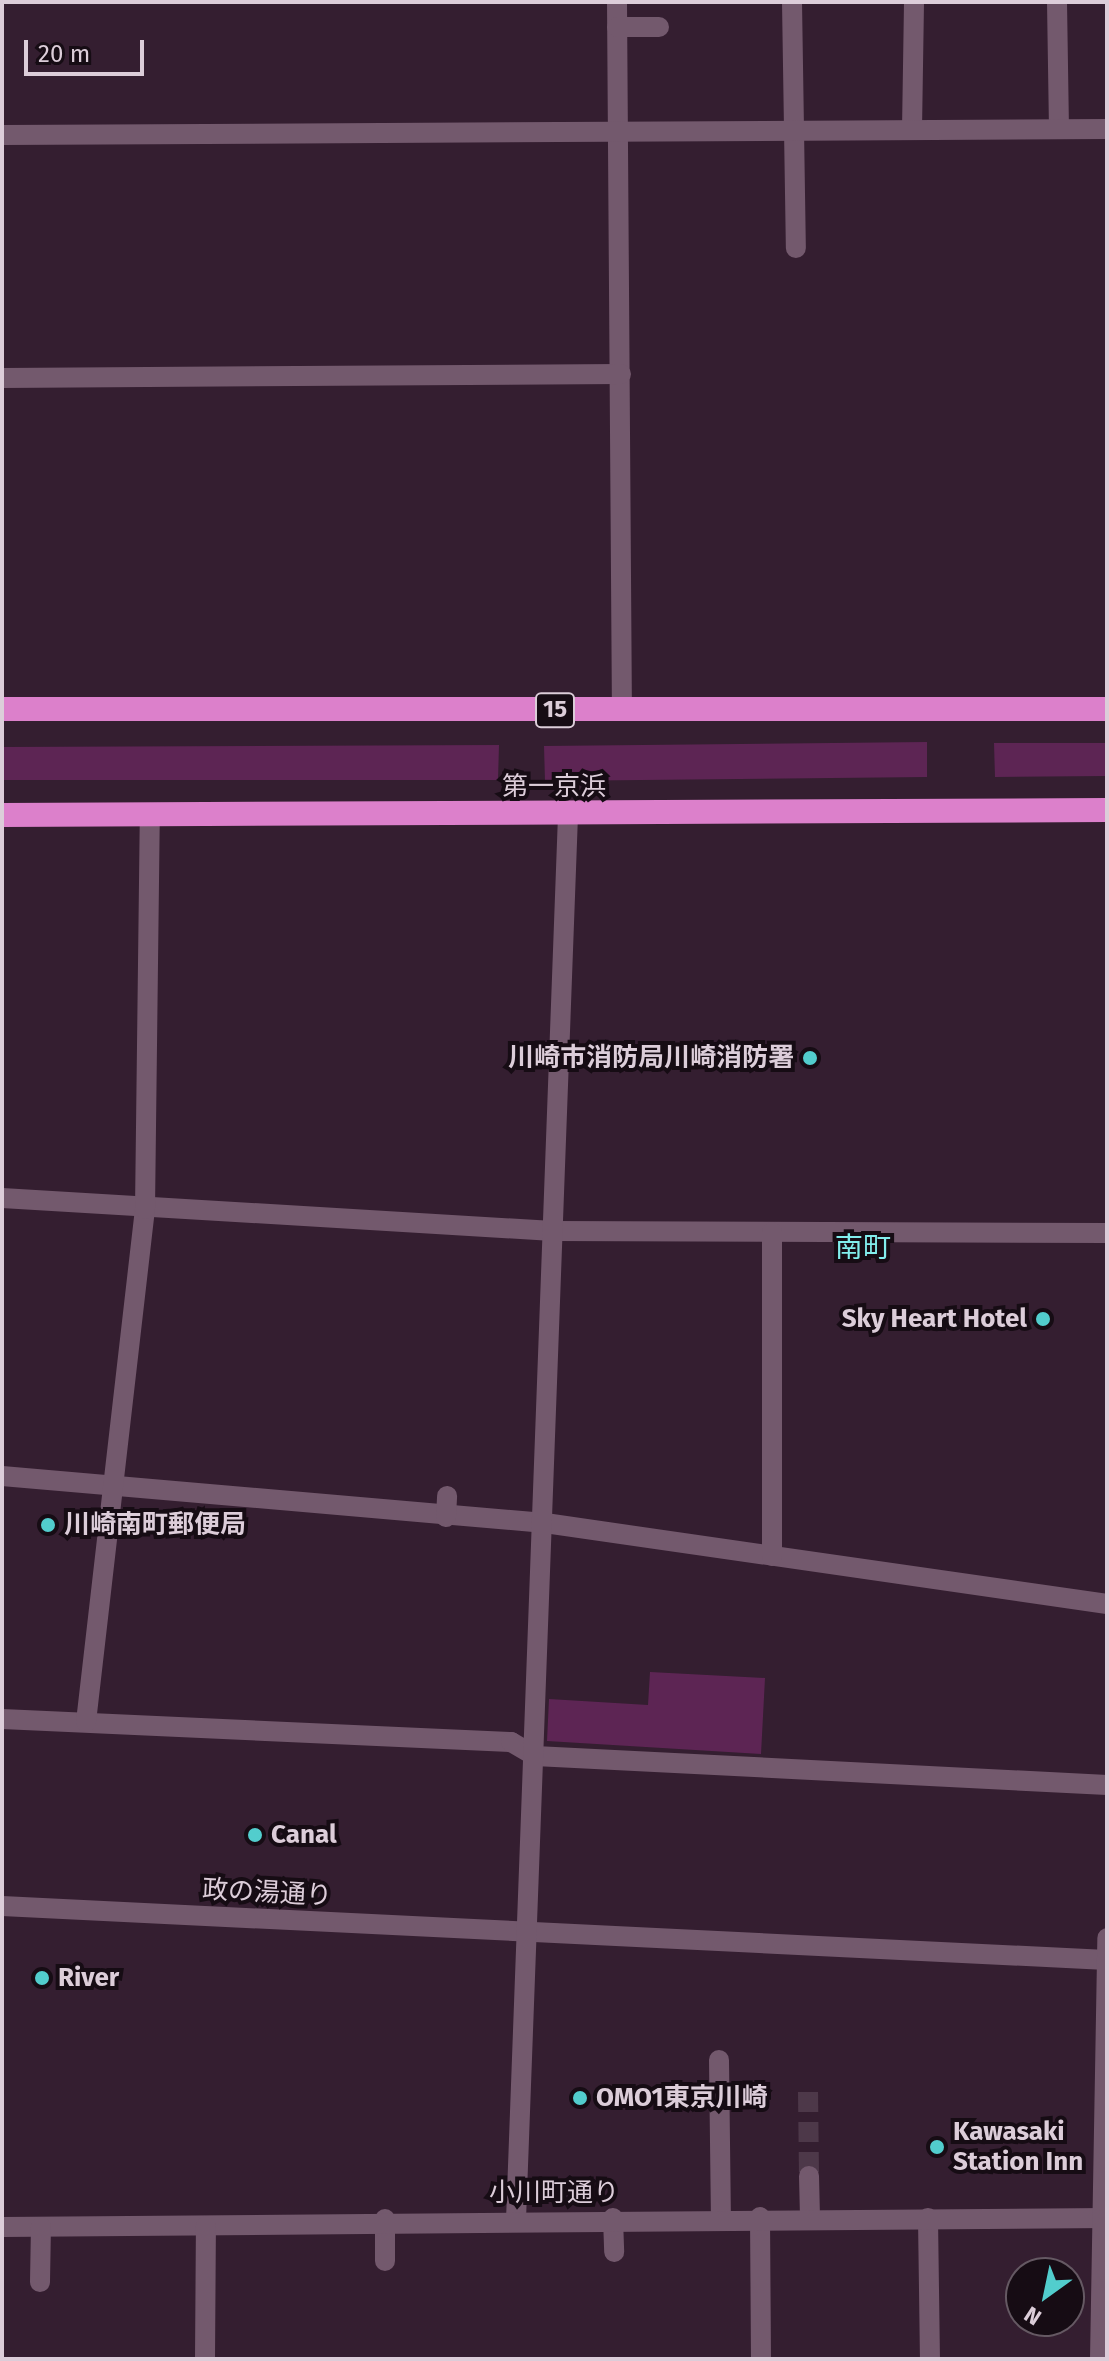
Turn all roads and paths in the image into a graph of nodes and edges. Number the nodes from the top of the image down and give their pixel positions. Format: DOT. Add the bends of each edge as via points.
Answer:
graph roads {
  1 [pos="617,2"];
  2 [pos="792,2"];
  3 [pos="914,2"];
  4 [pos="1057,2"];
  5 [pos="617,27"];
  6 [pos="659,27"];
  7 [pos="617,129"];
  8 [pos="790,129"];
  9 [pos="1059,129"];
  10 [pos="1107,129"];
  11 [pos="912,130"];
  12 [pos="2,135"];
  13 [pos="796,248"];
  14 [pos="621,374"];
  15 [pos="2,378"];
  16 [pos="2,709"];
  17 [pos="1107,709"];
  18 [pos="622,711"];
  19 [pos="1107,810"];
  20 [pos="2,815"];
  21 [pos="150,815"];
  22 [pos="568,815"];
  23 [pos="2,1198"];
  24 [pos="145,1209"];
  25 [pos="553,1231"];
  26 [pos="772,1232"];
  27 [pos="1107,1233"];
  28 [pos="2,1476"];
  29 [pos="108,1485"];
  30 [pos="545,1523"];
  31 [pos="772,1556"];
  32 [pos="1107,1604"];
  33 [pos="2,1719"];
  34 [pos="86,1722"];
  35 [pos="535,1756"];
  36 [pos="1107,1785"];
  37 [pos="2,1906"];
  38 [pos="530,1932"];
  39 [pos="1107,1938"];
  40 [pos="1106,1960"];
  41 [pos="719,2060"];
  42 [pos="809,2176"];
  43 [pos="760,2217"];
  44 [pos="810,2217"];
  45 [pos="613,2218"];
  46 [pos="721,2218"];
  47 [pos="928,2218"];
  48 [pos="1104,2218"];
  49 [pos="385,2219"];
  50 [pos="516,2220"];
  51 [pos="206,2226"];
  52 [pos="2,2227"];
  53 [pos="41,2227"];
  54 [pos="614,2252"];
  55 [pos="385,2261"];
  56 [pos="40,2282"];
  57 [pos="205,2359"];
  58 [pos="761,2359"];
  59 [pos="930,2359"];
  60 [pos="1100,2359"];
  1 -- 5 [label="street"];
  2 -- 8 [label="street"];
  3 -- 11 [label="street"];
  4 -- 9 [label="street"];
  5 -- 6 [label="street"];
  5 -- 7 [label="street"];
  7 -- 8 [label="street"];
  7 -- 12 [label="street"];
  7 -- 14 [label="street"];
  8 -- 11 [label="street"];
  8 -- 13 [label="street"];
  9 -- 10 [label="street"];
  9 -- 11 [label="street"];
  14 -- 15 [label="street"];
  14 -- 18 [label="street"];
  16 -- 18 [label="highway, 15"];
  17 -- 18 [label="highway, 15"];
  19 -- 22 [label="highway, 第一京浜"];
  20 -- 21 [label="highway, 第一京浜"];
  21 -- 22 [label="highway, 第一京浜"];
  21 -- 24 [label="street"];
  22 -- 25 [label="street"];
  23 -- 24 [label="street"];
  24 -- 25 [label="street" via="313,1224"];
  24 -- 29 [label="street"];
  25 -- 26 [label="street"];
  25 -- 30 [label="street"];
  26 -- 27 [label="street"];
  26 -- 31 [label="street"];
  28 -- 29 [label="street"];
  29 -- 30 [label="street" via="447,1506"];
  29 -- 34 [label="street"];
  30 -- 31 [label="street"];
  30 -- 35 [label="street"];
  31 -- 32 [label="street"];
  33 -- 34 [label="street"];
  34 -- 35 [label="street" via="511,1742"];
  35 -- 36 [label="street"];
  35 -- 38 [label="street"];
  37 -- 38 [label="street, 政の湯通り"];
  38 -- 40 [label="street, 政の湯通り"];
  38 -- 50 [label="street"];
  39 -- 40 [label="street"];
  40 -- 48 [label="street"];
  41 -- 46 [label="street"];
  42 -- 44 [label="street"];
  43 -- 44 [label="street, 小川町通り"];
  43 -- 46 [label="street, 小川町通り"];
  43 -- 58 [label="street"];
  44 -- 47 [label="street, 小川町通り"];
  45 -- 46 [label="street, 小川町通り"];
  45 -- 50 [label="street, 小川町通り"];
  45 -- 54 [label="street"];
  47 -- 48 [label="street, 小川町通り"];
  47 -- 59 [label="street"];
  48 -- 60 [label="street"];
  49 -- 50 [label="street, 小川町通り"];
  49 -- 51 [label="street, 小川町通り"];
  49 -- 55 [label="street"];
  51 -- 53 [label="street, 小川町通り"];
  51 -- 57 [label="street"];
  52 -- 53 [label="street, 小川町通り"];
  53 -- 56 [label="street"];
}
